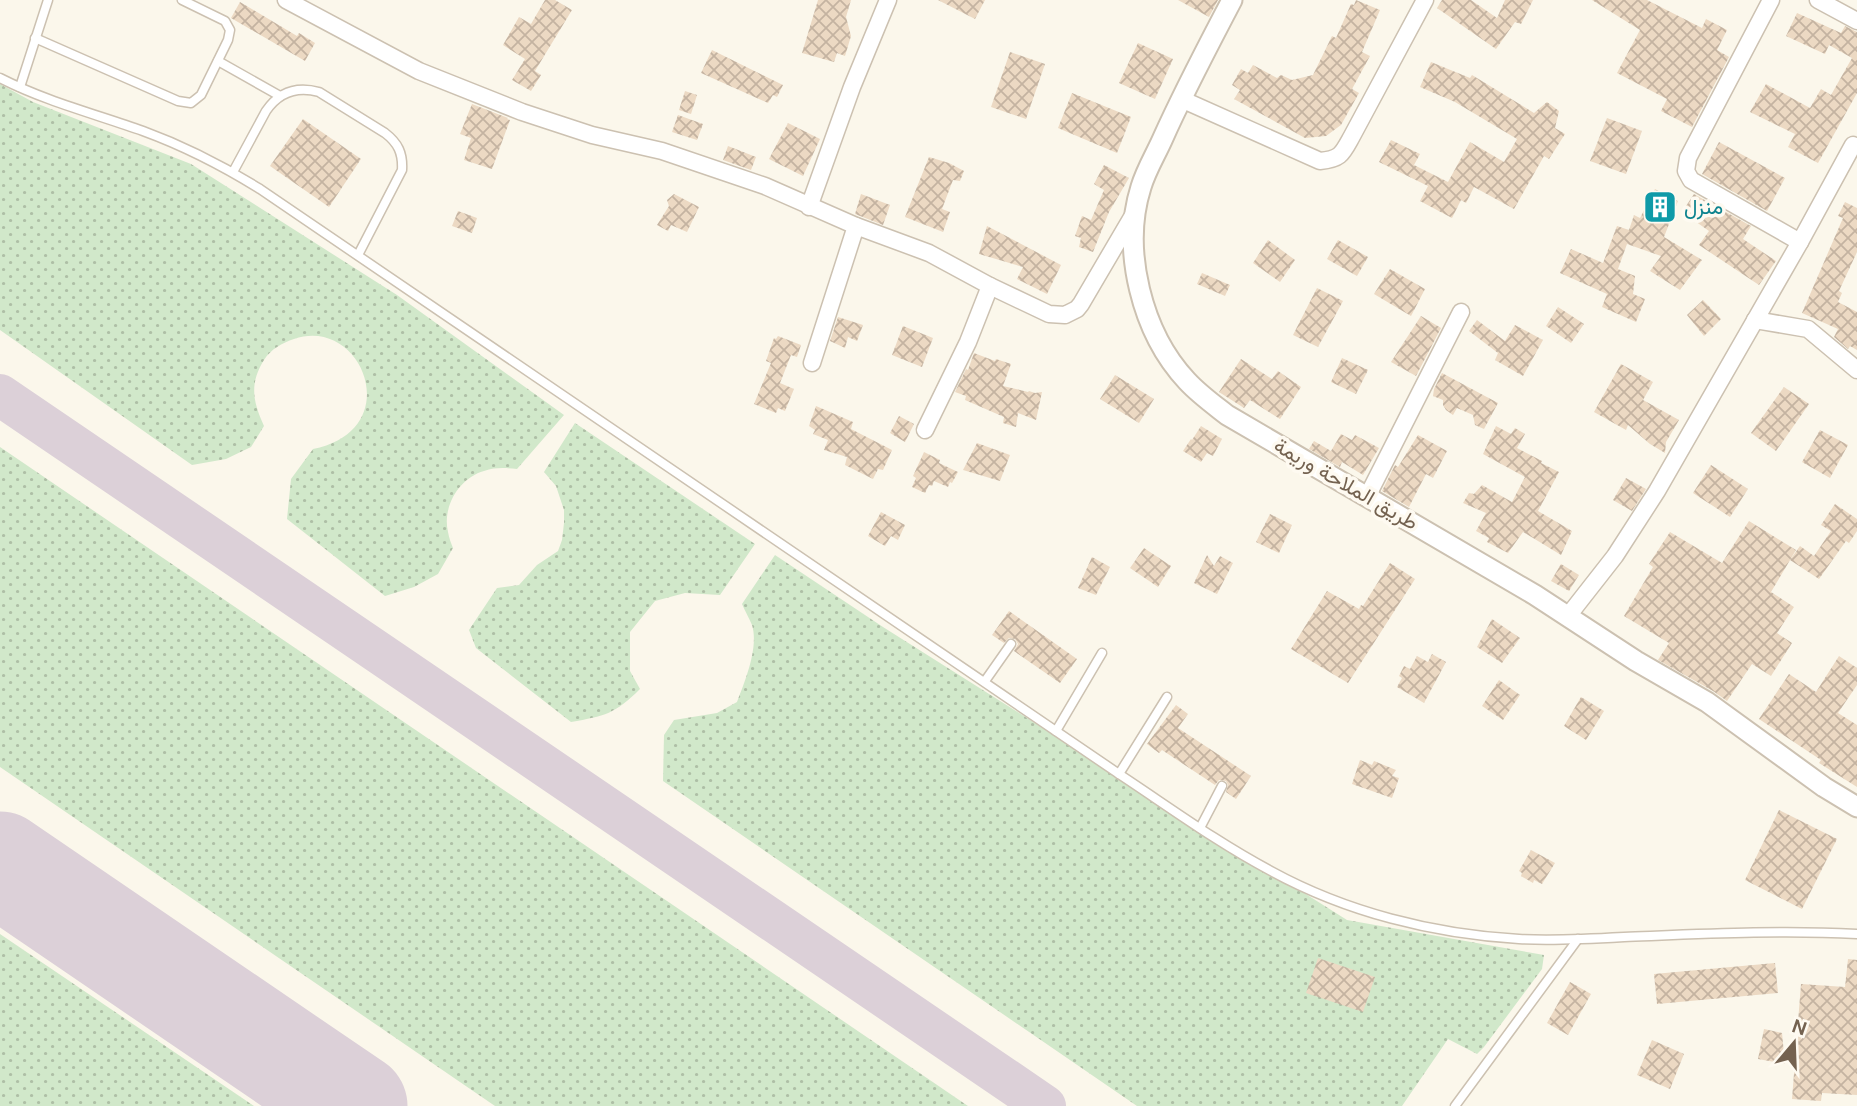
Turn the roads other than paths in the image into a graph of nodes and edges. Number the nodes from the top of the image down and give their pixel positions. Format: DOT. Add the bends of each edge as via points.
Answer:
graph roads {
  1 [pos="48,0"];
  2 [pos="182,0"];
  3 [pos="286,0"];
  4 [pos="888,0"];
  5 [pos="1232,0"];
  6 [pos="1425,0"];
  7 [pos="1771,0"];
  8 [pos="1818,0"];
  9 [pos="314,7"];
  10 [pos="1857,22"];
  11 [pos="35,38"];
  12 [pos="218,61"];
  13 [pos="0,78"];
  14 [pos="20,87"];
  15 [pos="281,96"];
  16 [pos="1181,99"];
  17 [pos="1853,145"];
  18 [pos="233,172"];
  19 [pos="809,207"];
  20 [pos="1135,211"];
  21 [pos="856,226"];
  22 [pos="1800,242"];
  23 [pos="358,255"];
  24 [pos="990,286"];
  25 [pos="1461,312"];
  26 [pos="1755,320"];
  27 [pos="812,363"];
  28 [pos="1857,370"];
  29 [pos="925,430"];
  30 [pos="1367,497"];
  31 [pos="1568,616"];
  32 [pos="1010,644"];
  33 [pos="1102,653"];
  34 [pos="985,681"];
  35 [pos="1167,697"];
  36 [pos="1056,731"];
  37 [pos="1119,774"];
  38 [pos="1222,786"];
  39 [pos="1857,807"];
  40 [pos="1200,828"];
  41 [pos="1857,934"];
  42 [pos="1578,939"];
  43 [pos="1455,1106"];
  1 -- 11 [label="lane"];
  2 -- 12 [label="lane" via="229,24 230,35"];
  3 -- 9 [label="street"];
  4 -- 19 [label="street"];
  5 -- 16 [label="street, طريق الملاحة وريمة"];
  6 -- 16 [label="street" via="1343,153 1335,160 1320,161"];
  7 -- 22 [label="street" via="1688,158 1686,171 1691,180"];
  8 -- 10 [label="street"];
  9 -- 19 [label="street" via="419,71 522,112 765,186"];
  11 -- 12 [label="lane" via="184,103 201,95"];
  11 -- 14 [label="lane"];
  12 -- 15 [label="lane"];
  13 -- 14 [label="lane"];
  14 -- 18 [label="lane" via="155,136"];
  15 -- 18 [label="lane" via="272,102"];
  15 -- 23 [label="lane" via="299,89 318,92 385,133 399,149 402,170"];
  16 -- 20 [label="street, طريق الملاحة وريمة" via="1141,186"];
  17 -- 22 [label="street"];
  18 -- 23 [label="lane"];
  19 -- 21 [label="street"];
  20 -- 24 [label="street" via="1081,304 1071,312 1049,314"];
  20 -- 30 [label="street, طريق الملاحة وريمة" via="1135,258 1146,308 1168,357 1185,379 1227,415"];
  21 -- 24 [label="street" via="929,253"];
  21 -- 27 [label="street"];
  22 -- 26 [label="street"];
  23 -- 34 [label="lane"];
  24 -- 29 [label="street"];
  25 -- 30 [label="street"];
  26 -- 28 [label="street" via="1808,329"];
  26 -- 31 [label="street" via="1657,491"];
  30 -- 31 [label="street, طريق الملاحة وريمة"];
  31 -- 39 [label="street, طريق الملاحة وريمة" via="1707,702"];
  32 -- 34 [label="lane"];
  33 -- 36 [label="lane"];
  34 -- 36 [label="lane"];
  35 -- 37 [label="lane"];
  36 -- 37 [label="lane"];
  37 -- 40 [label="lane"];
  38 -- 40 [label="lane"];
  40 -- 42 [label="lane" via="1283,877 1352,907 1478,936"];
  41 -- 42 [label="lane"];
  42 -- 43 [label="lane"];
}
